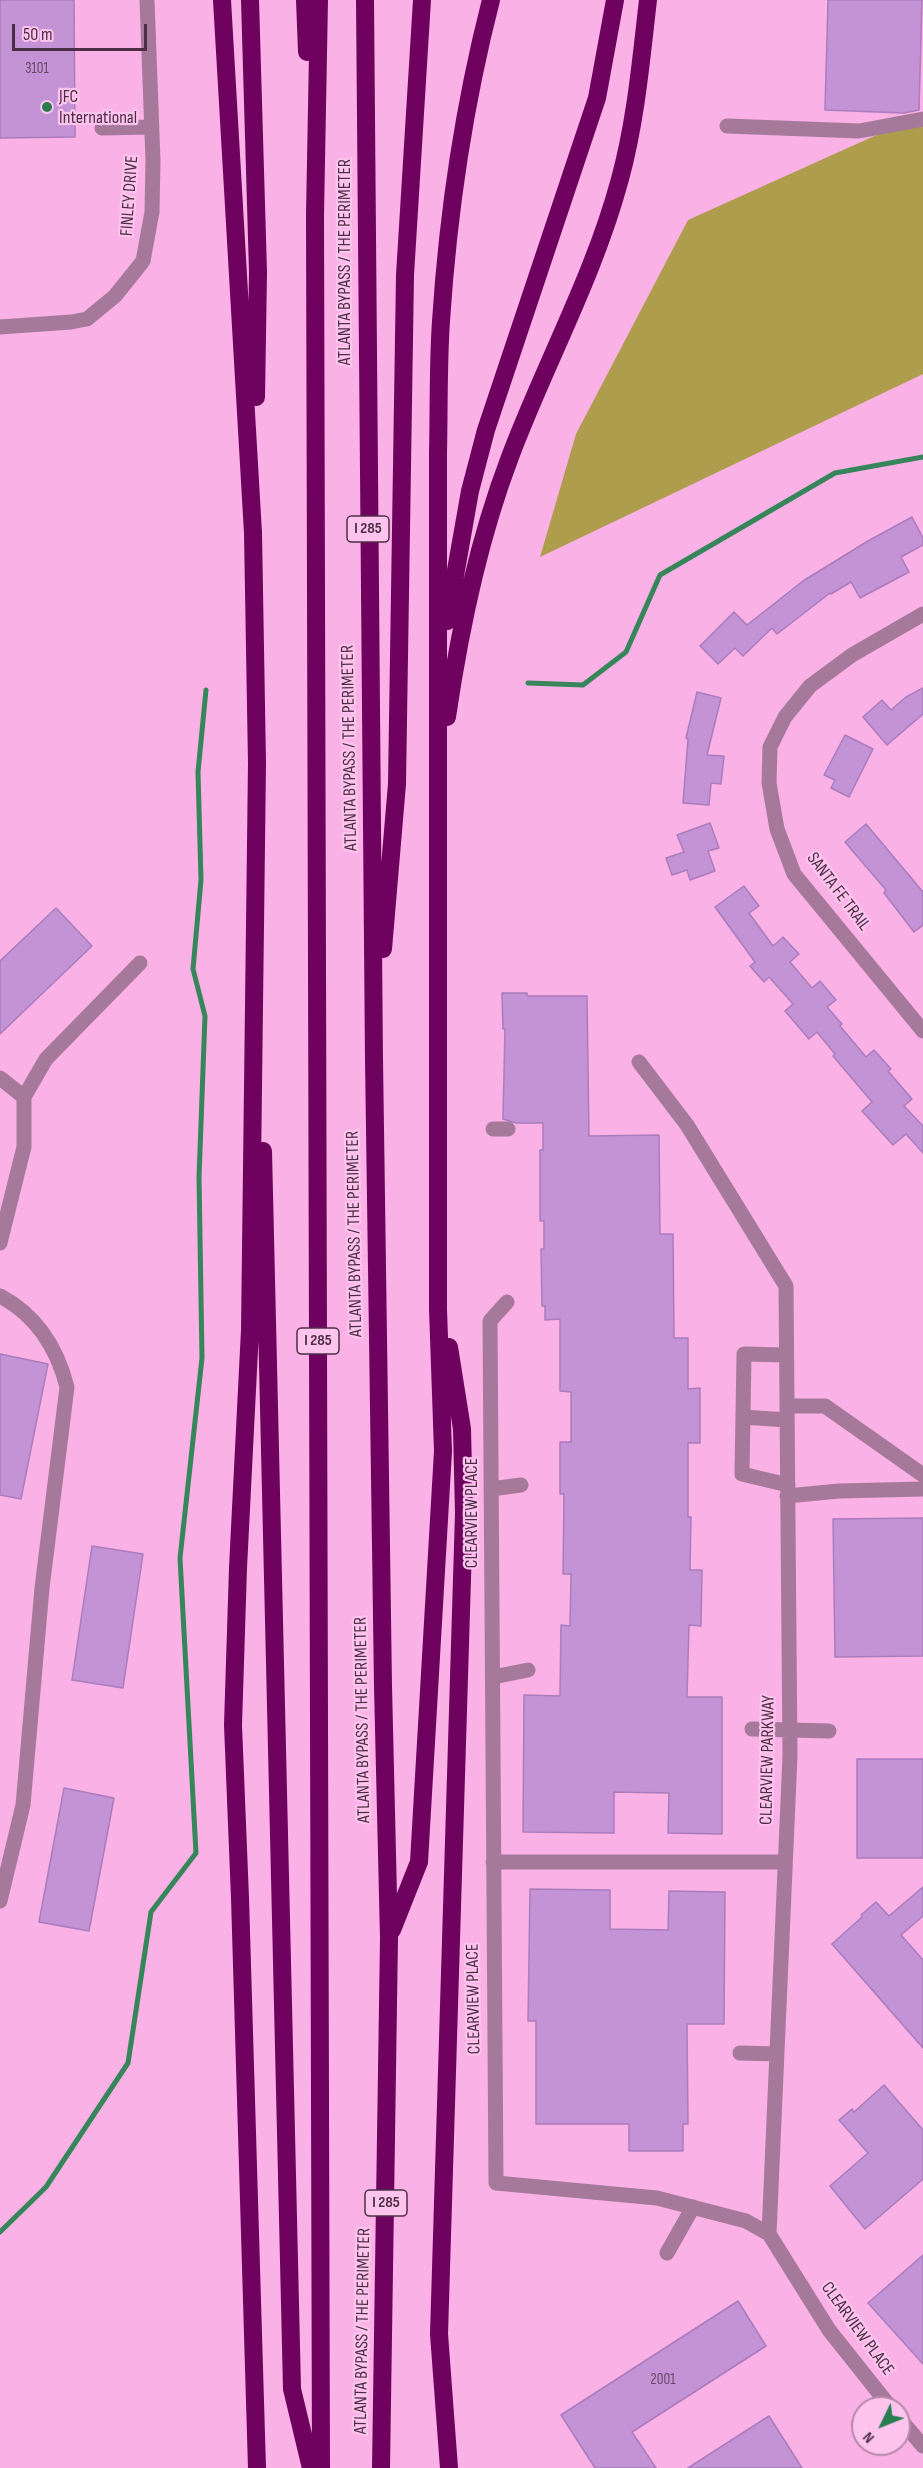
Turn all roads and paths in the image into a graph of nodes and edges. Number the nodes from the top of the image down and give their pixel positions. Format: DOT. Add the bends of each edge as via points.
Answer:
graph roads {
  1 [pos="147,0"];
  2 [pos="222,0"];
  3 [pos="250,0"];
  4 [pos="305,0"];
  5 [pos="319,0"];
  6 [pos="365,0"];
  7 [pos="422,0"];
  8 [pos="491,0"];
  9 [pos="615,0"];
  10 [pos="648,0"];
  11 [pos="923,119"];
  12 [pos="727,126"];
  13 [pos="102,128"];
  14 [pos="151,128"];
  15 [pos="315,214"];
  16 [pos="0,327"];
  17 [pos="253,532"];
  18 [pos="923,614"];
  19 [pos="438,697"];
  20 [pos="439,796"];
  21 [pos="140,963"];
  22 [pos="254,991"];
  23 [pos="923,1031"];
  24 [pos="374,1059"];
  25 [pos="639,1062"];
  26 [pos="0,1078"];
  27 [pos="24,1097"];
  28 [pos="0,1243"];
  29 [pos="0,1296"];
  30 [pos="507,1302"];
  31 [pos="438,1309"];
  32 [pos="786,1355"];
  33 [pos="787,1413"];
  34 [pos="743,1417"];
  35 [pos="923,1475"];
  36 [pos="522,1485"];
  37 [pos="491,1489"];
  38 [pos="923,1489"];
  39 [pos="788,1490"];
  40 [pos="528,1670"];
  41 [pos="493,1677"];
  42 [pos="752,1729"];
  43 [pos="790,1730"];
  44 [pos="829,1731"];
  45 [pos="493,1862"];
  46 [pos="785,1862"];
  47 [pos="0,1901"];
  48 [pos="389,1938"];
  49 [pos="740,2053"];
  50 [pos="777,2054"];
  51 [pos="693,2207"];
  52 [pos="769,2235"];
  53 [pos="667,2253"];
  54 [pos="881,2396"];
  55 [pos="911,2432"];
  56 [pos="923,2446"];
  57 [pos="257,2468"];
  58 [pos="311,2468"];
  59 [pos="321,2468"];
  60 [pos="381,2468"];
  61 [pos="449,2468"];
  1 -- 14 [label="street, FINLEY DRIVE"];
  2 -- 17 [label="highway"];
  3 -- 17 [label="highway" via="258,272"];
  4 -- 15 [label="highway"];
  5 -- 15 [label="highway, ATLANTA BYPASS / THE PERIMETER / I 285"];
  6 -- 24 [label="highway, ATLANTA BYPASS / THE PERIMETER / I 285"];
  7 -- 24 [label="highway" via="405,275 397,784"];
  8 -- 19 [label="highway" via="457,163 441,321"];
  9 -- 19 [label="highway" via="597,98 489,419 472,481 456,559"];
  10 -- 20 [label="highway" via="635,114 619,180 585,282 510,457 479,552 455,667"];
  11 -- 12 [label="street" via="859,131"];
  13 -- 14 [label="street"];
  14 -- 16 [label="street, FINLEY DRIVE" via="152,212 143,261 115,296 87,319"];
  15 -- 59 [label="highway, ATLANTA BYPASS / THE PERIMETER / I 285"];
  17 -- 22 [label="highway" via="257,763"];
  18 -- 23 [label="street, SANTA FE TRAIL" via="852,655 810,686 785,717 770,747 769,783 777,829 794,874"];
  19 -- 20 [label="highway"];
  20 -- 31 [label="highway"];
  21 -- 27 [label="street" via="46,1059"];
  22 -- 57 [label="highway" via="250,1330 233,1725"];
  22 -- 58 [label="highway" via="265,1188 292,2390"];
  24 -- 48 [label="highway, ATLANTA BYPASS / THE PERIMETER / I 285"];
  25 -- 32 [label="street, CLEARVIEW PARKWAY" via="687,1125 786,1286"];
  26 -- 27 [label="street"];
  27 -- 28 [label="street" via="24,1147"];
  29 -- 47 [label="street" via="26,1312 44,1333 61,1365 67,1387 42,1588 23,1805"];
  30 -- 37 [label="street, CLEARVIEW PLACE" via="490,1321"];
  31 -- 48 [label="highway" via="442,1451 419,1862"];
  31 -- 61 [label="highway" via="449,1348 462,1429 464,1514 439,2334"];
  32 -- 33 [label="street, CLEARVIEW PARKWAY"];
  32 -- 34 [label="street" via="744,1354"];
  33 -- 34 [label="street"];
  33 -- 35 [label="street" via="825,1406"];
  33 -- 39 [label="street, CLEARVIEW PARKWAY"];
  34 -- 39 [label="street" via="742,1474"];
  36 -- 37 [label="street"];
  37 -- 41 [label="street, CLEARVIEW PLACE"];
  38 -- 39 [label="street"];
  39 -- 43 [label="street, CLEARVIEW PARKWAY"];
  40 -- 41 [label="street"];
  41 -- 45 [label="street, CLEARVIEW PLACE"];
  42 -- 43 [label="street"];
  43 -- 44 [label="street"];
  43 -- 46 [label="street, CLEARVIEW PARKWAY"];
  45 -- 46 [label="street"];
  45 -- 51 [label="street, CLEARVIEW PLACE" via="496,2184 657,2198"];
  46 -- 50 [label="street, CLEARVIEW PARKWAY"];
  48 -- 60 [label="highway, ATLANTA BYPASS / THE PERIMETER / I 285"];
  49 -- 50 [label="street"];
  50 -- 52 [label="street, CLEARVIEW PARKWAY"];
  51 -- 52 [label="street, CLEARVIEW PLACE" via="746,2221"];
  51 -- 53 [label="street"];
  52 -- 54 [label="street, CLEARVIEW PLACE" via="829,2330"];
  55 -- 56 [label="street"];
}
